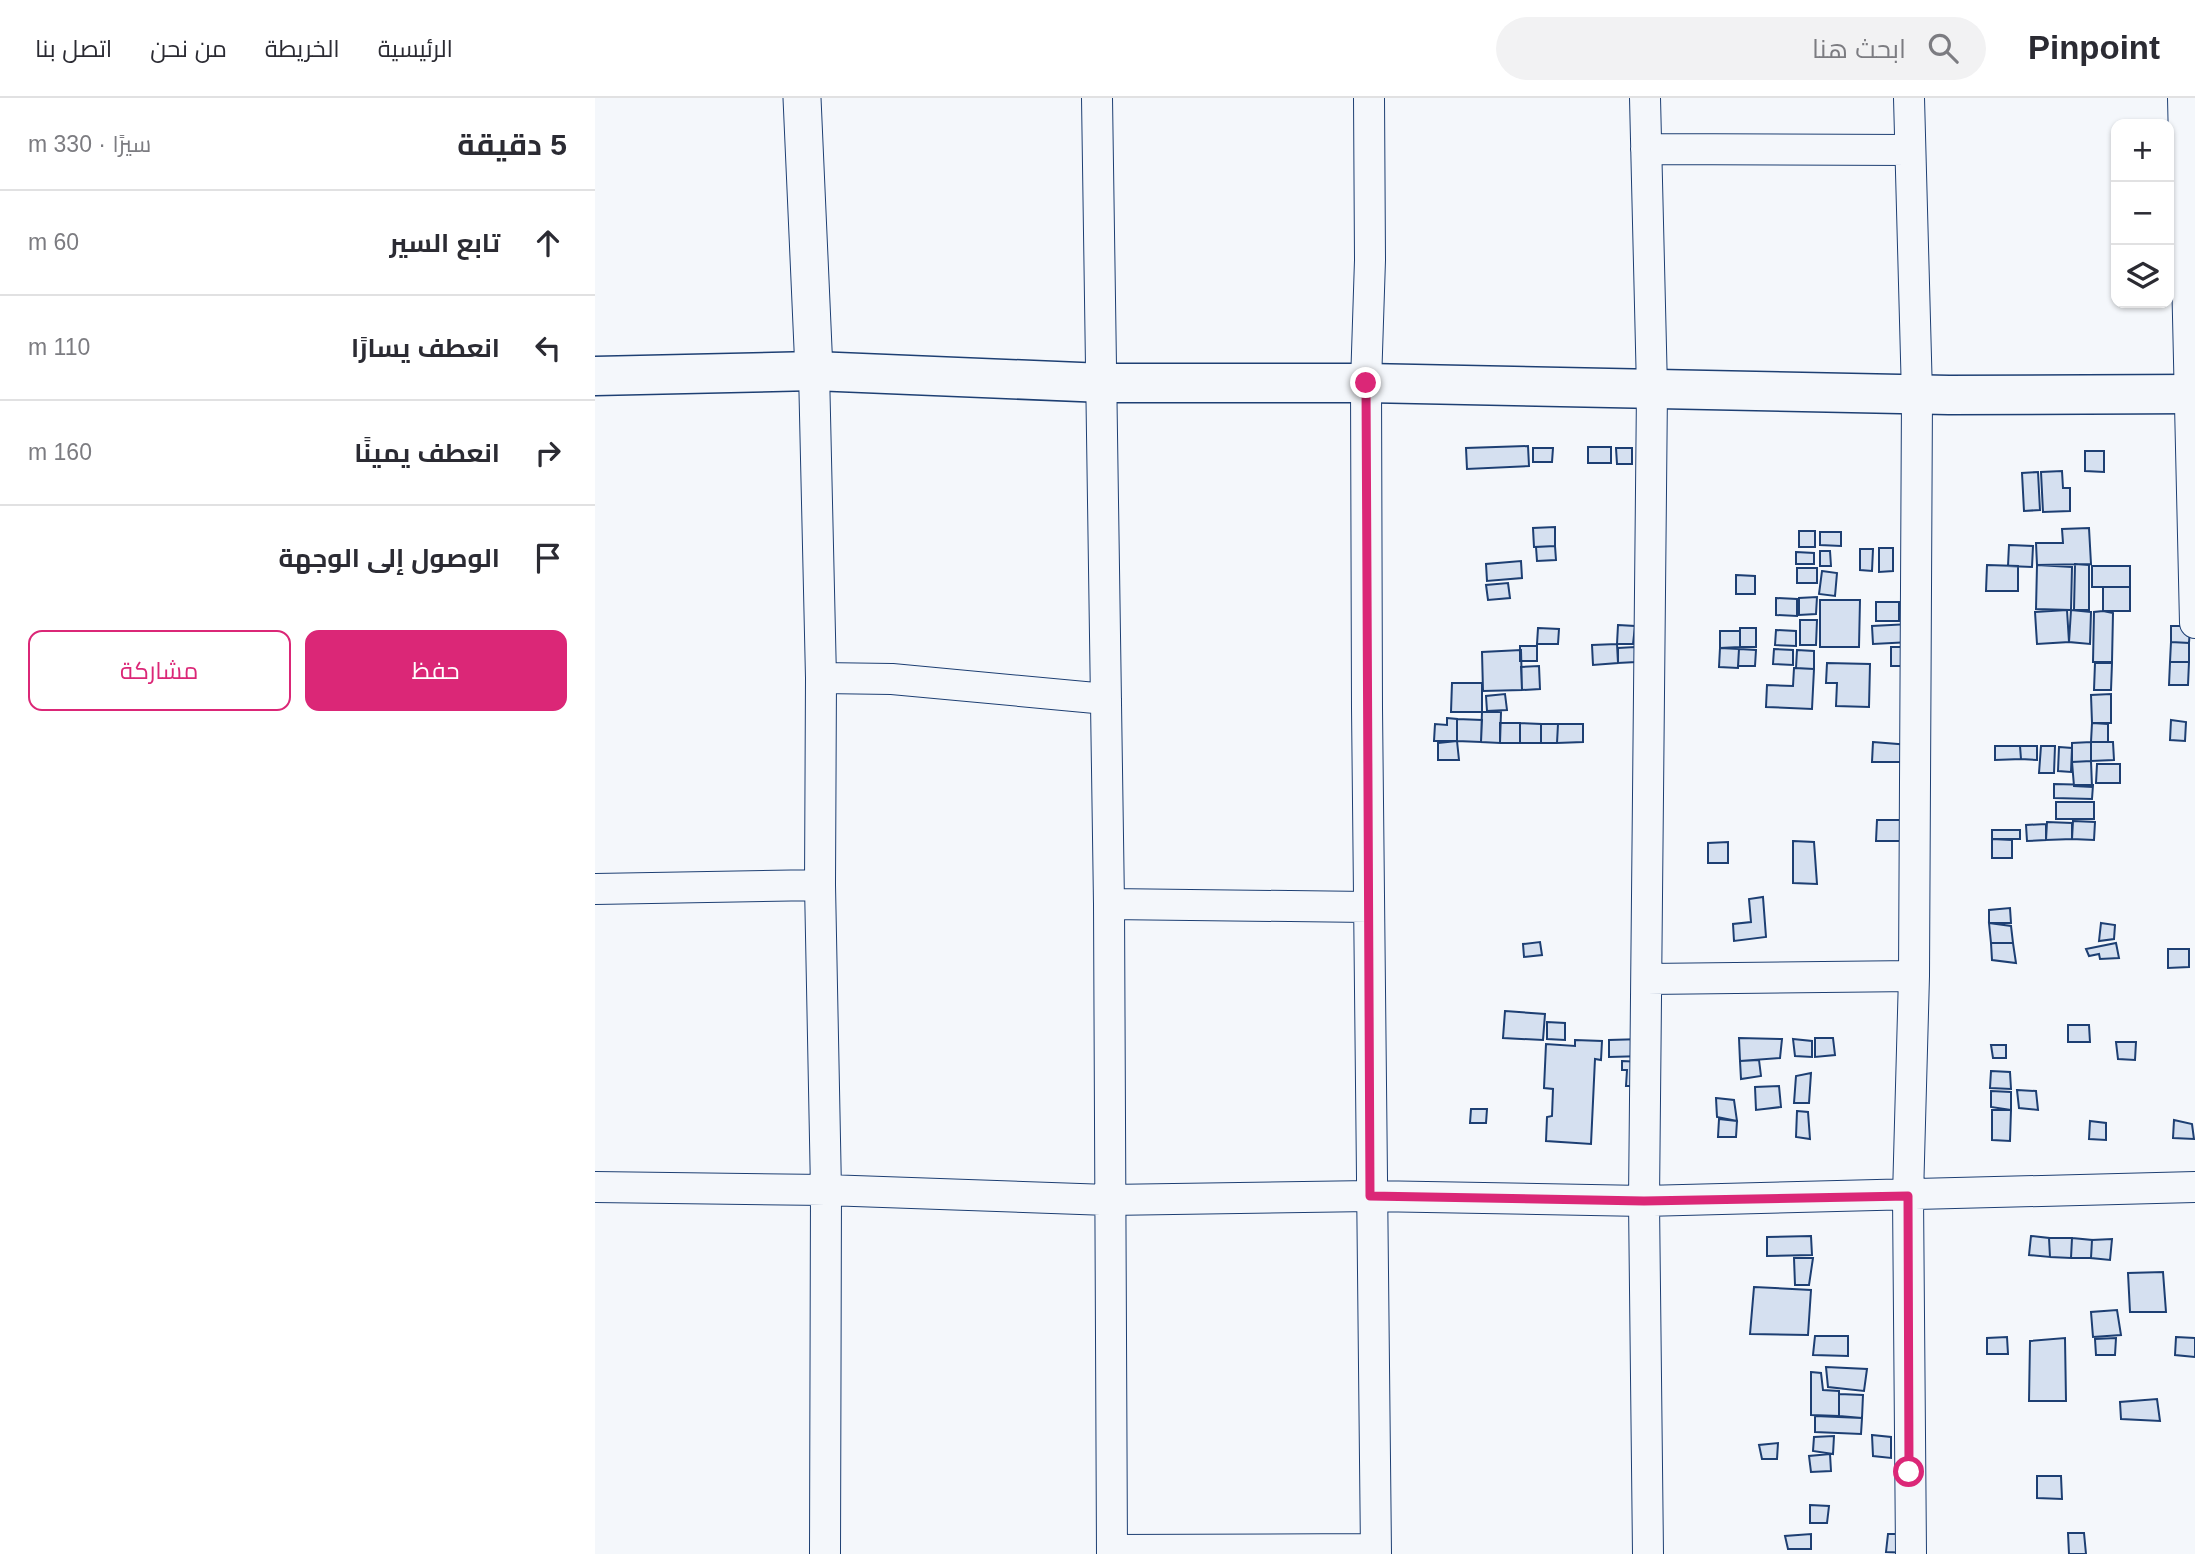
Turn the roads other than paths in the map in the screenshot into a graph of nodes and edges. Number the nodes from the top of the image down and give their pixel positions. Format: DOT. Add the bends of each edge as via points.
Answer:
graph roads {
  1 [pos="802,98"];
  2 [pos="1097,98"];
  3 [pos="1369,98"];
  4 [pos="1645,98"];
  5 [pos="1909,98"];
  6 [pos="2183,98"];
  7 [pos="1646,149"];
  8 [pos="1910,150"];
  9 [pos="814,370"];
  10 [pos="595,376"];
  11 [pos="1104,383"];
  12 [pos="1366,383"];
  13 [pos="1652,389"];
  14 [pos="2191,394"];
  15 [pos="1917,395"];
  16 [pos="2195,623"];
  17 [pos="821,678"];
  18 [pos="1106,699"];
  19 [pos="820,885"];
  20 [pos="595,889"];
  21 [pos="1109,904"];
  22 [pos="1368,907"];
  23 [pos="1914,976"];
  24 [pos="1647,979"];
  25 [pos="595,1187"];
  26 [pos="2195,1187"];
  27 [pos="826,1190"];
  28 [pos="1370,1196"];
  29 [pos="1908,1196"];
  30 [pos="1108,1200"];
  31 [pos="1644,1201"];
  32 [pos="1376,1551"];
  33 [pos="1112,1552"];
  34 [pos="825,1554"];
  35 [pos="1648,1554"];
  36 [pos="1911,1554"];
  1 -- 9 [label="street"];
  2 -- 11 [label="street"];
  3 -- 12 [label="street"];
  4 -- 7 [label="street"];
  5 -- 8 [label="street"];
  6 -- 14 [label="street"];
  7 -- 8 [label="street"];
  7 -- 13 [label="street"];
  8 -- 15 [label="street"];
  9 -- 10 [label="main road"];
  9 -- 11 [label="main road"];
  9 -- 17 [label="street"];
  11 -- 12 [label="main road"];
  11 -- 18 [label="street"];
  12 -- 13 [label="main road"];
  12 -- 22 [label="street"];
  13 -- 15 [label="main road"];
  13 -- 24 [label="street"];
  14 -- 15 [label="main road"];
  14 -- 16 [label="street"];
  15 -- 23 [label="street"];
  17 -- 18 [label="street" via="891,679"];
  17 -- 19 [label="street"];
  18 -- 21 [label="street"];
  19 -- 20 [label="street"];
  19 -- 27 [label="street"];
  21 -- 22 [label="street"];
  21 -- 30 [label="street"];
  22 -- 28 [label="street"];
  23 -- 24 [label="street"];
  23 -- 29 [label="street"];
  24 -- 31 [label="street"];
  25 -- 27 [label="street"];
  26 -- 29 [label="street"];
  27 -- 30 [label="street"];
  27 -- 34 [label="street"];
  28 -- 30 [label="street"];
  28 -- 31 [label="street"];
  28 -- 32 [label="street"];
  29 -- 31 [label="street"];
  29 -- 36 [label="street"];
  30 -- 33 [label="street"];
  31 -- 35 [label="street"];
  32 -- 33 [label="street"];
}
